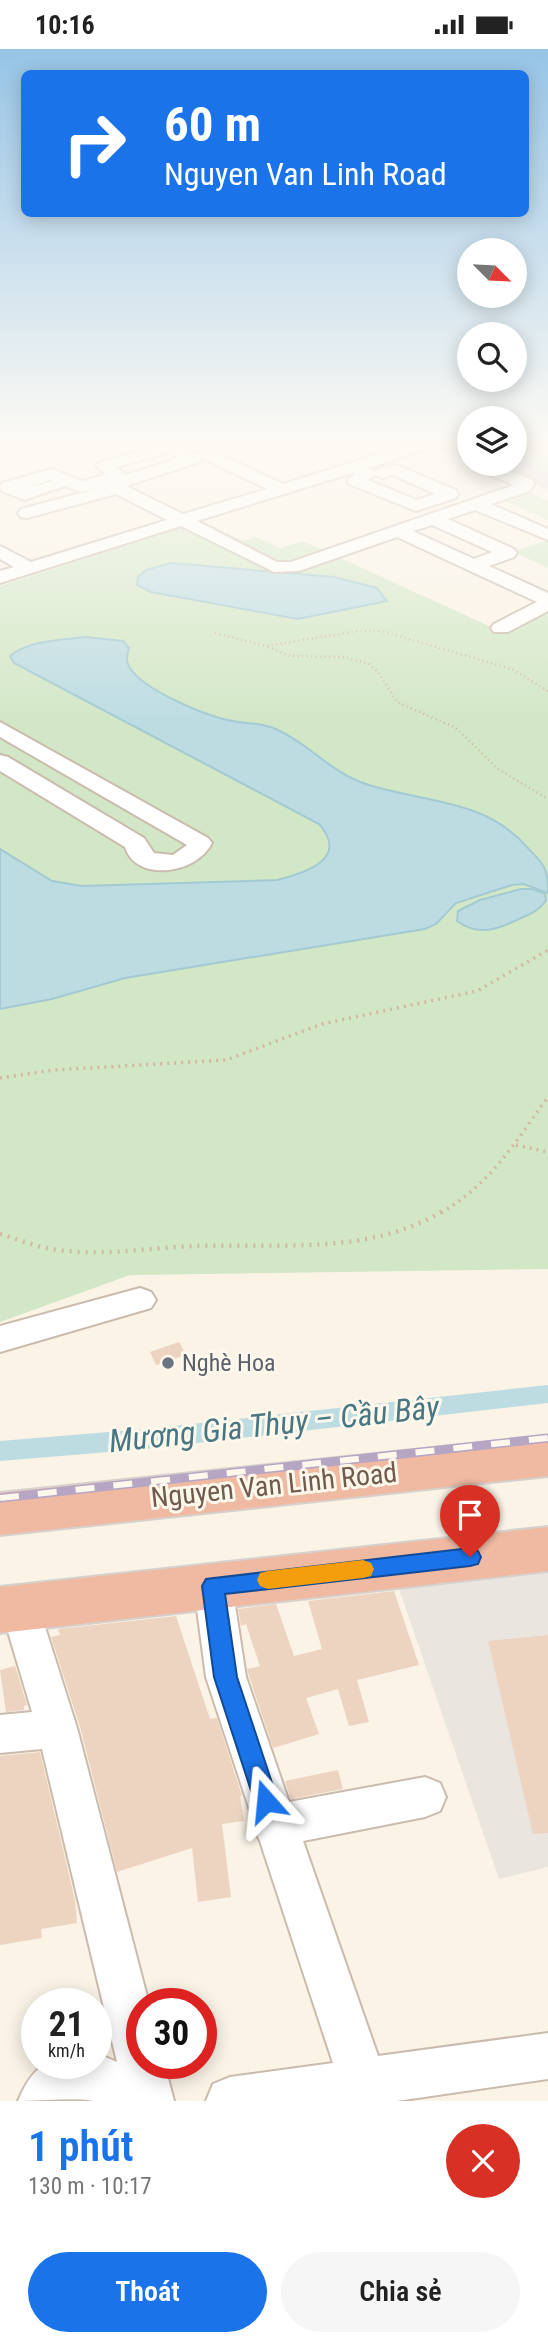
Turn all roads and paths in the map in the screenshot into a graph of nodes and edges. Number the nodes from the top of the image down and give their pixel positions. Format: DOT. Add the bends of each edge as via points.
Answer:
graph roads {
  1 [pos="136,535"];
  2 [pos="208,535"];
  3 [pos="387,535"];
  4 [pos="406,535"];
  5 [pos="469,535"];
  6 [pos="548,536"];
  7 [pos="0,551"];
  8 [pos="508,552"];
  9 [pos="473,565"];
  10 [pos="29,568"];
  11 [pos="0,577"];
  12 [pos="548,602"];
  13 [pos="501,628"];
  14 [pos="215,633"];
  15 [pos="265,646"];
  16 [pos="548,691"];
  17 [pos="0,728"];
  18 [pos="0,762"];
  19 [pos="548,799"];
  20 [pos="548,950"];
  21 [pos="0,1078"];
  22 [pos="548,1097"];
  23 [pos="515,1145"];
  24 [pos="548,1152"];
  25 [pos="0,1234"];
  26 [pos="140,1300"];
  27 [pos="0,1339"];
  28 [pos="548,1456"];
  29 [pos="0,1514"];
  30 [pos="548,1549"];
  31 [pos="213,1586"];
  32 [pos="10,1609"];
  33 [pos="57,1728"];
  34 [pos="0,1734"];
  35 [pos="425,1797"];
  36 [pos="274,1826"];
  37 [pos="548,2056"];
  38 [pos="363,2082"];
  39 [pos="43,2101"];
  40 [pos="123,2101"];
  41 [pos="150,2101"];
  42 [pos="230,2101"];
  1 -- 10 [label="street"];
  2 -- 3 [label="street" via="284,568"];
  4 -- 9 [label="street"];
  5 -- 8 [label="street"];
  6 -- 8 [label="street"];
  7 -- 10 [label="street"];
  8 -- 9 [label="street"];
  9 -- 12 [label="street"];
  10 -- 11 [label="street"];
  12 -- 13 [label="street"];
  14 -- 15 [label="path"];
  15 -- 16 [label="path" via="381,631 512,669"];
  15 -- 19 [label="path" via="293,657 368,663 397,701 453,726 504,773"];
  17 -- 18 [label="street" via="200,843 199,849 177,862 146,859 136,843"];
  20 -- 21 [label="path" via="477,991 323,1024 226,1060 54,1070"];
  22 -- 23 [label="path"];
  23 -- 24 [label="path"];
  23 -- 25 [label="path" via="468,1196 430,1219 369,1240 82,1252 50,1249"];
  26 -- 27 [label="street"];
  28 -- 29 [label="highway, Nguyen Van Linh Road"];
  30 -- 31 [label="highway"];
  31 -- 32 [label="highway"];
  31 -- 36 [label="street" via="226,1677"];
  32 -- 33 [label="street"];
  33 -- 34 [label="street"];
  33 -- 41 [label="street"];
  35 -- 36 [label="street"];
  36 -- 38 [label="street"];
  37 -- 38 [label="street"];
  38 -- 42 [label="street"];
  39 -- 40 [label="street" via="57,2084 86,2074 114,2086"];
}
